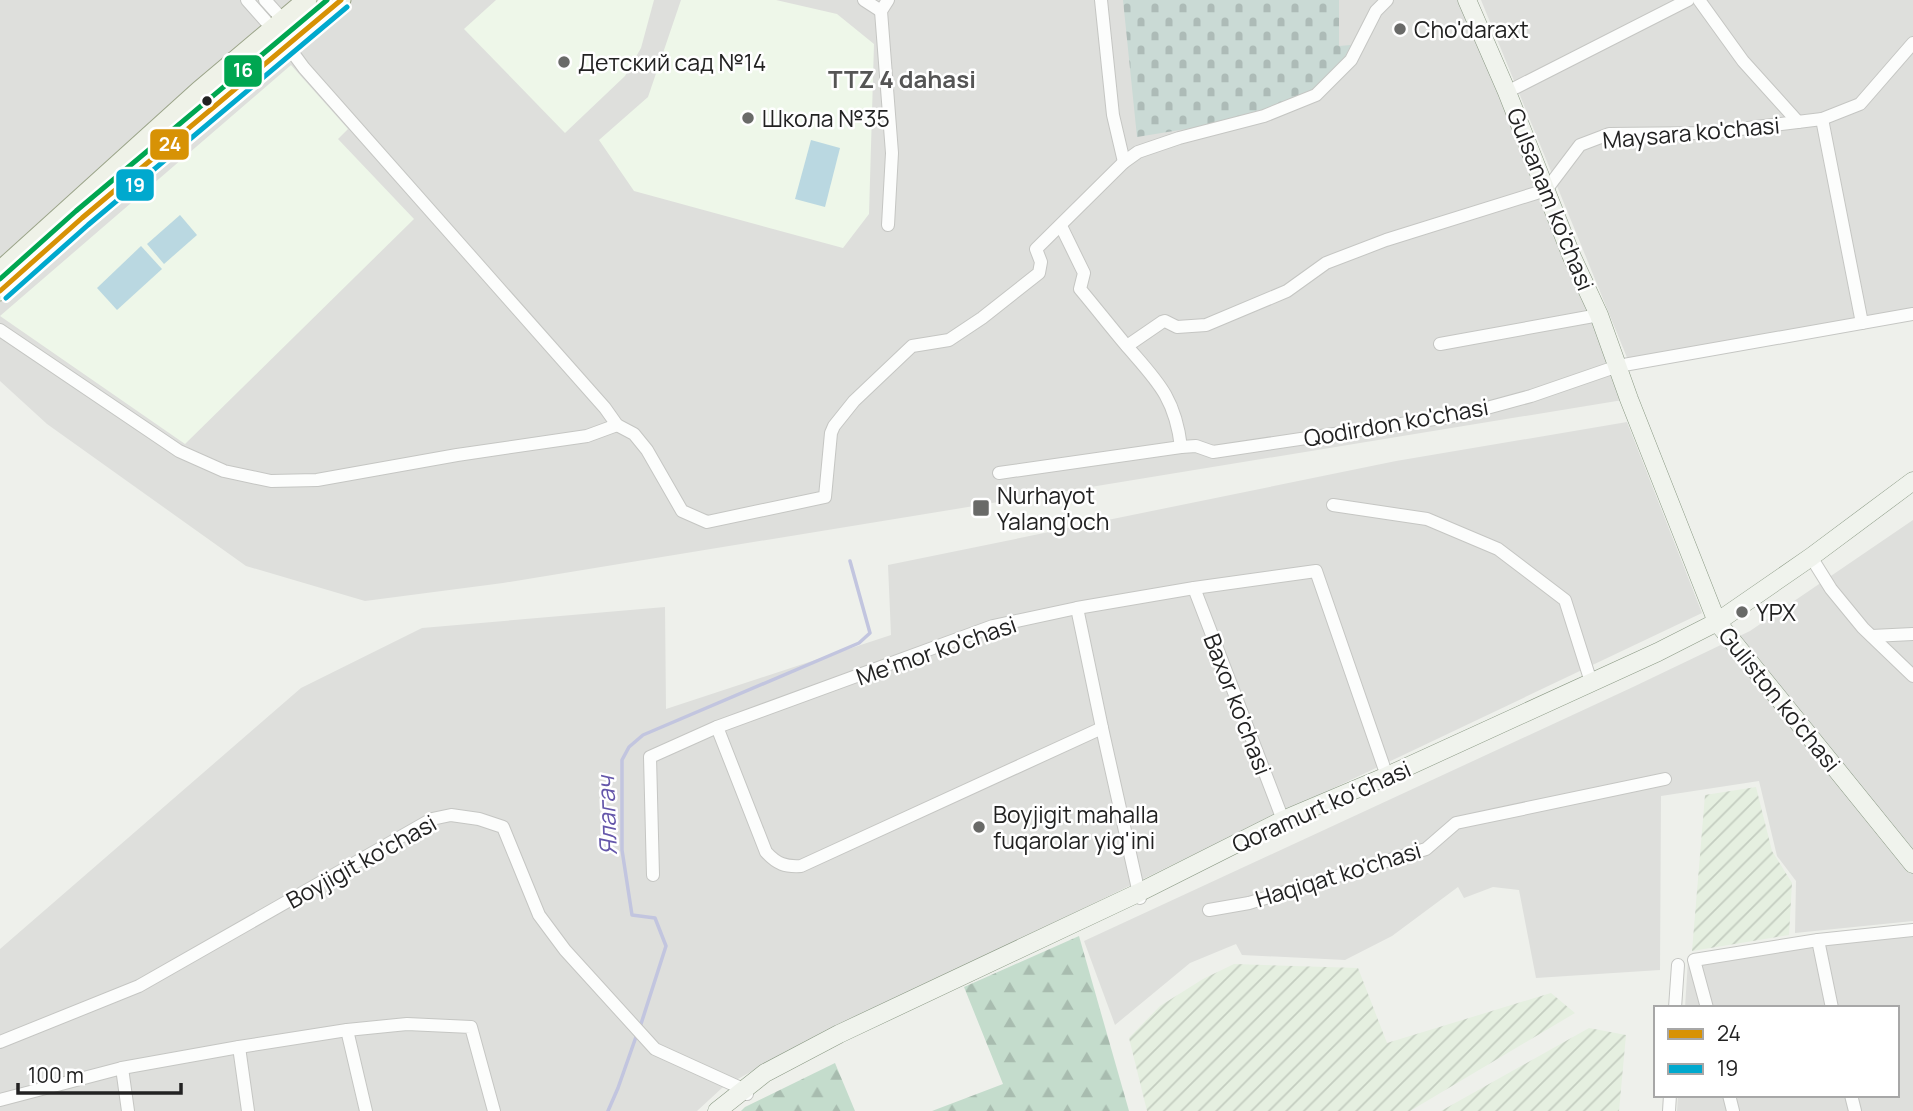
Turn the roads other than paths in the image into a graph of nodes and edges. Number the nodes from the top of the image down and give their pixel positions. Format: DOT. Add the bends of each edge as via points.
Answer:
graph roads {
  1 [pos="247,0"];
  2 [pos="265,0"];
  3 [pos="307,0"];
  4 [pos="341,0"];
  5 [pos="864,0"];
  6 [pos="1101,0"];
  7 [pos="1387,0"];
  8 [pos="1467,0"];
  9 [pos="1688,0"];
  10 [pos="1699,0"];
  11 [pos="885,5"];
  12 [pos="278,25"];
  13 [pos="287,45"];
  14 [pos="1912,47"];
  15 [pos="1507,92"];
  16 [pos="1822,119"];
  17 [pos="1798,122"];
  18 [pos="1124,162"];
  19 [pos="1546,190"];
  20 [pos="888,225"];
  21 [pos="1061,226"];
  22 [pos="0,271"];
  23 [pos="0,291"];
  24 [pos="1913,314"];
  25 [pos="1599,315"];
  26 [pos="1862,323"];
  27 [pos="0,330"];
  28 [pos="1440,344"];
  29 [pos="1127,346"];
  30 [pos="1618,366"];
  31 [pos="1629,399"];
  32 [pos="617,425"];
  33 [pos="1181,447"];
  34 [pos="999,473"];
  35 [pos="1913,481"];
  36 [pos="1913,490"];
  37 [pos="1333,505"];
  38 [pos="1813,560"];
  39 [pos="1194,588"];
  40 [pos="1077,608"];
  41 [pos="1719,625"];
  42 [pos="1913,634"];
  43 [pos="1872,636"];
  44 [pos="1913,676"];
  45 [pos="1591,682"];
  46 [pos="718,727"];
  47 [pos="1102,728"];
  48 [pos="1387,776"];
  49 [pos="1665,779"];
  50 [pos="1283,820"];
  51 [pos="1913,864"];
  52 [pos="653,875"];
  53 [pos="1139,895"];
  54 [pos="1209,910"];
  55 [pos="1913,930"];
  56 [pos="1818,940"];
  57 [pos="1678,965"];
  58 [pos="1675,1006"];
  59 [pos="1706,1006"];
  60 [pos="1832,1006"];
  61 [pos="347,1030"];
  62 [pos="0,1042"];
  63 [pos="239,1047"];
  64 [pos="122,1068"];
  65 [pos="745,1092"];
  66 [pos="0,1100"];
  67 [pos="128,1111"];
  68 [pos="248,1111"];
  69 [pos="366,1111"];
  70 [pos="494,1111"];
  71 [pos="717,1111"];
  72 [pos="727,1111"];
  1 -- 12 [label="street"];
  2 -- 12 [label="street"];
  3 -- 12 [label="main road"];
  4 -- 13 [label="main road"];
  5 -- 11 [label="street"];
  6 -- 18 [label="street" via="1113,115"];
  7 -- 18 [label="street" via="1376,11 1351,60 1316,95 1264,116 1138,152"];
  8 -- 15 [label="main road, Gulsanam ko'chasi"];
  9 -- 15 [label="street"];
  10 -- 17 [label="street" via="1742,61"];
  11 -- 20 [label="street" via="892,153"];
  12 -- 13 [label="street"];
  12 -- 22 [label="main road"];
  13 -- 23 [label="main road"];
  13 -- 32 [label="street"];
  14 -- 16 [label="street, Maysara ko'chasi" via="1860,104"];
  15 -- 19 [label="main road, Gulsanam ko'chasi"];
  16 -- 17 [label="street, Maysara ko'chasi"];
  16 -- 26 [label="street"];
  17 -- 19 [label="street, Maysara ko'chasi" via="1707,133 1609,134 1580,145"];
  18 -- 21 [label="street"];
  19 -- 25 [label="main road, Gulsanam ko'chasi"];
  19 -- 29 [label="street" via="1326,263 1287,291 1221,320 1191,327 1162,322"];
  21 -- 29 [label="street" via="1084,273 1080,289"];
  21 -- 32 [label="street" via="1036,249 1039,273 948,340 912,346 854,401 831,433 825,497 707,522 682,511 647,450 634,434"];
  24 -- 26 [label="street, Qodirdon ko'chasi"];
  25 -- 28 [label="street"];
  25 -- 30 [label="main road, Gulsanam ko'chasi"];
  26 -- 30 [label="street, Qodirdon ko'chasi"];
  27 -- 32 [label="street" via="179,451 224,471 271,481 317,480 587,436"];
  29 -- 33 [label="street" via="1167,397"];
  30 -- 31 [label="main road, Gulsanam ko'chasi"];
  30 -- 33 [label="street, Qodirdon ko'chasi" via="1461,415 1213,452"];
  31 -- 41 [label="main road, Guliston ko'chasi"];
  33 -- 34 [label="street, Qodirdon ko'chasi"];
  35 -- 38 [label="main road, Qoramurt koʻchasi"];
  36 -- 38 [label="main road, Qoramurt koʻchasi"];
  37 -- 45 [label="street" via="1427,519 1498,549 1565,600"];
  38 -- 41 [label="main road, Qoramurt koʻchasi"];
  38 -- 43 [label="street"];
  39 -- 40 [label="street, Me'mor ko'chasi"];
  39 -- 48 [label="street, Me'mor ko'chasi" via="1316,572"];
  39 -- 50 [label="street, Baxor ko'chasi"];
  40 -- 46 [label="street, Me'mor ko'chasi" via="993,626"];
  40 -- 47 [label="street"];
  41 -- 45 [label="main road, Qoramurt koʻchasi"];
  41 -- 51 [label="main road, Guliston ko'chasi"];
  41 -- 53 [label="main road, Qoramurt koʻchasi" via="1598,690"];
  42 -- 43 [label="street"];
  43 -- 44 [label="street"];
  45 -- 48 [label="main road, Qoramurt koʻchasi"];
  46 -- 47 [label="street" via="766,852 788,867 801,866"];
  46 -- 52 [label="street, Me'mor ko'chasi" via="650,757"];
  47 -- 53 [label="street"];
  48 -- 50 [label="main road, Qoramurt koʻchasi"];
  49 -- 54 [label="street, Haqiqat ko'chasi" via="1456,823 1426,849"];
  50 -- 53 [label="main road, Qoramurt koʻchasi"];
  53 -- 65 [label="main road, Qoramurt koʻchasi" via="827,1040 777,1066"];
  55 -- 56 [label="street"];
  56 -- 59 [label="street" via="1694,960"];
  56 -- 60 [label="street"];
  57 -- 58 [label="street"];
  61 -- 63 [label="street"];
  61 -- 69 [label="street"];
  61 -- 70 [label="street" via="407,1024 471,1027"];
  62 -- 65 [label="street, Boyjigit ko'chasi" via="139,986 432,819 451,815 503,827 539,915 655,1049"];
  63 -- 64 [label="street"];
  63 -- 68 [label="street"];
  64 -- 66 [label="street"];
  64 -- 67 [label="street"];
  65 -- 71 [label="main road, Qoramurt koʻchasi"];
  65 -- 72 [label="main road, Qoramurt koʻchasi"];
}
